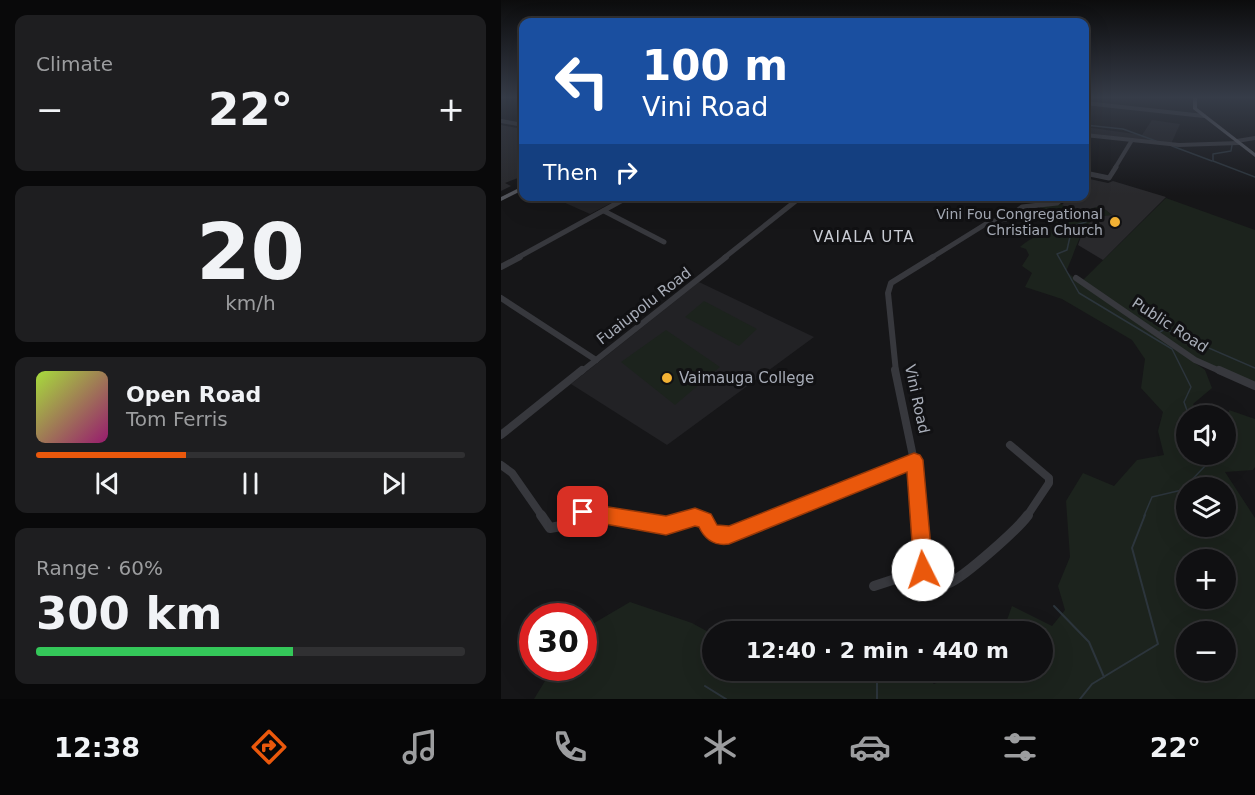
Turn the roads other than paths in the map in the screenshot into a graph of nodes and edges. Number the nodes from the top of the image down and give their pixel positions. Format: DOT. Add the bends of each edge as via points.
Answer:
graph roads {
  1 [pos="1222,130"];
  2 [pos="1089,136"];
  3 [pos="1255,138"];
  4 [pos="1132,141"];
  5 [pos="1238,142"];
  6 [pos="1167,145"];
  7 [pos="1173,151"];
  8 [pos="1255,155"];
  9 [pos="1089,174"];
  10 [pos="519,190"];
  11 [pos="501,199"];
  12 [pos="621,201"];
  13 [pos="796,201"];
  14 [pos="1059,201"];
  15 [pos="604,211"];
  16 [pos="665,242"];
  17 [pos="501,267"];
  18 [pos="1076,278"];
  19 [pos="501,298"];
  20 [pos="596,360"];
  21 [pos="1255,386"];
  22 [pos="501,435"];
  23 [pos="1010,445"];
  24 [pos="914,460"];
  25 [pos="501,465"];
  26 [pos="923,570"];
  27 [pos="874,586"];
  1 -- 5 [label="main road"];
  2 -- 4 [label="street"];
  3 -- 5 [label="street"];
  4 -- 6 [label="street"];
  4 -- 9 [label="street" via="1109,178"];
  5 -- 6 [label="street"];
  5 -- 8 [label="main road"];
  6 -- 7 [label="street"];
  10 -- 11 [label="main road"];
  12 -- 15 [label="street"];
  13 -- 20 [label="street, Fuaiupolu Road"];
  14 -- 24 [label="street, Vini Road" via="1022,207 1006,219 989,222 891,283 888,293 895,368"];
  15 -- 16 [label="street"];
  15 -- 17 [label="street"];
  18 -- 21 [label="street, Public Road" via="1195,360"];
  19 -- 20 [label="street"];
  20 -- 22 [label="street, Fuaiupolu Road"];
  23 -- 26 [label="street" via="1049,478 1024,520 948,584 937,583"];
  24 -- 25 [label="street" via="721,536 710,531 705,520 695,517 666,526 590,512 550,528 512,473"];
  24 -- 26 [label="street"];
  26 -- 27 [label="street"];
}
